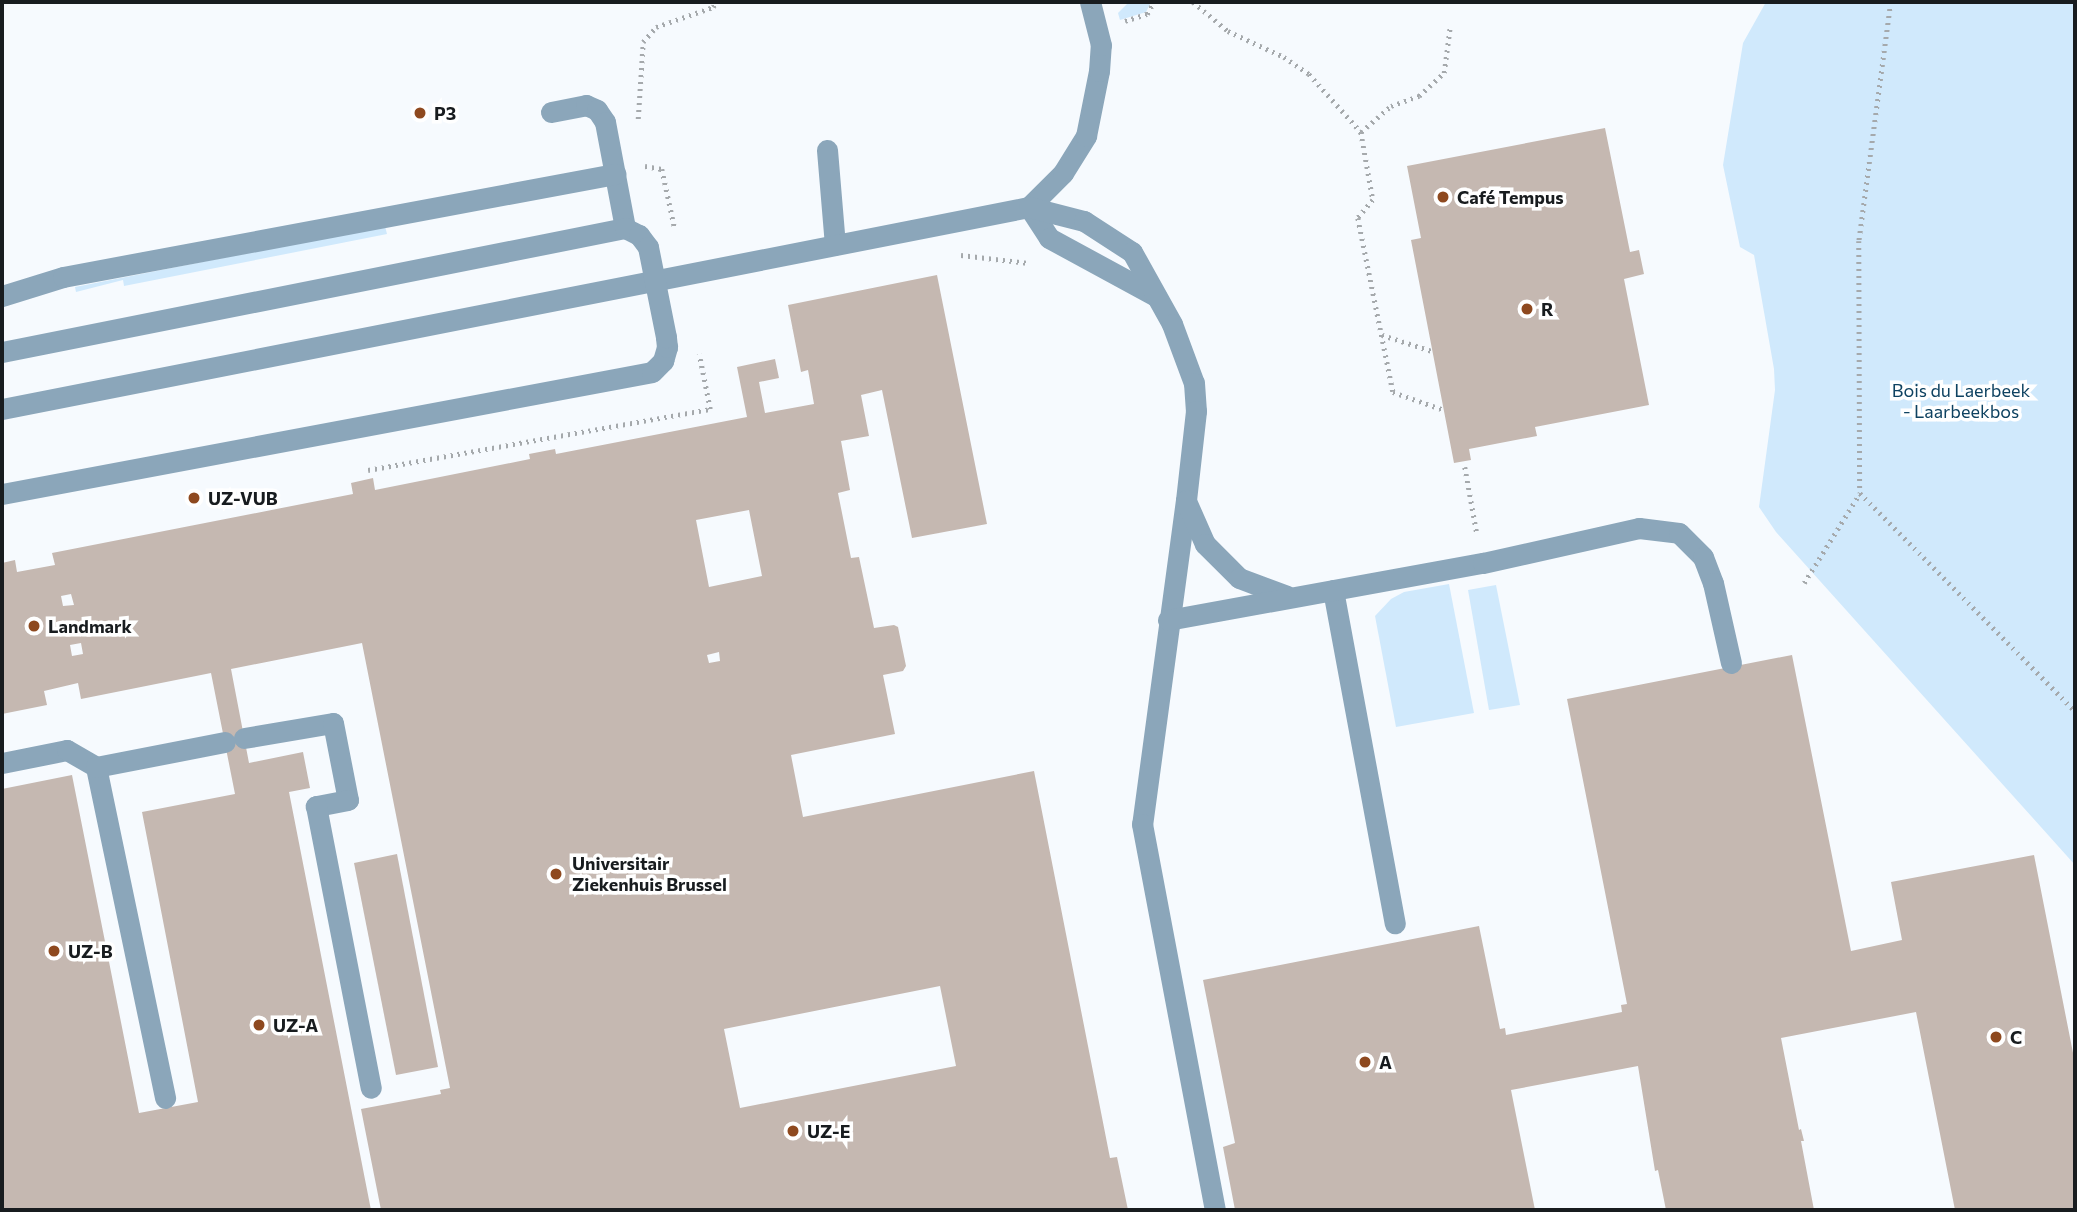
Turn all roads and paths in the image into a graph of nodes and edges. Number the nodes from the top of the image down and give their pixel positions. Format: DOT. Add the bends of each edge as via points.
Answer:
graph roads {
  1 [pos="716,2"];
  2 [pos="1090,2"];
  3 [pos="1193,2"];
  4 [pos="1891,2"];
  5 [pos="1450,27"];
  6 [pos="551,112"];
  7 [pos="638,128"];
  8 [pos="1361,132"];
  9 [pos="827,150"];
  10 [pos="640,165"];
  11 [pos="615,174"];
  12 [pos="1028,207"];
  13 [pos="625,228"];
  14 [pos="676,233"];
  15 [pos="835,245"];
  16 [pos="2,296"];
  17 [pos="1156,296"];
  18 [pos="1381,335"];
  19 [pos="698,345"];
  20 [pos="1432,351"];
  21 [pos="2,352"];
  22 [pos="9,408"];
  23 [pos="1444,410"];
  24 [pos="1465,467"];
  25 [pos="368,470"];
  26 [pos="1860,493"];
  27 [pos="2,494"];
  28 [pos="1186,500"];
  29 [pos="1483,563"];
  30 [pos="1804,583"];
  31 [pos="1334,590"];
  32 [pos="1289,597"];
  33 [pos="1168,620"];
  34 [pos="1731,663"];
  35 [pos="2075,712"];
  36 [pos="2,763"];
  37 [pos="96,767"];
  38 [pos="1395,923"];
  39 [pos="371,1088"];
  40 [pos="165,1098"];
  41 [pos="1215,1210"];
  1 -- 7 [label="path" via="656,27 643,42"];
  2 -- 12 [label="lane" via="1101,45 1086,136 1063,173"];
  3 -- 8 [label="path" via="1228,31 1309,74"];
  4 -- 26 [label="path" via="1859,242"];
  5 -- 8 [label="path" via="1444,73 1419,96 1391,106"];
  6 -- 11 [label="lane" via="586,105 597,110 605,122"];
  8 -- 18 [label="path" via="1373,200 1358,218"];
  9 -- 15 [label="lane"];
  10 -- 14 [label="path" via="662,169"];
  11 -- 13 [label="lane"];
  11 -- 16 [label="lane" via="77,274"];
  12 -- 15 [label="lane"];
  12 -- 17 [label="lane" via="1049,238"];
  12 -- 17 [label="lane" via="1084,220 1132,252"];
  13 -- 21 [label="lane"];
  13 -- 27 [label="lane, bridge" via="639,235 648,247 666,337 663,361 652,372"];
  15 -- 22 [label="lane"];
  17 -- 28 [label="lane" via="1177,335 1194,383 1196,411"];
  18 -- 20 [label="path"];
  18 -- 23 [label="path" via="1393,392"];
  19 -- 25 [label="path" via="710,409"];
  24 -- 29 [label="path"];
  26 -- 30 [label="path"];
  26 -- 35 [label="path"];
  28 -- 32 [label="lane" via="1205,544 1239,578"];
  28 -- 33 [label="lane"];
  29 -- 31 [label="lane"];
  29 -- 34 [label="lane" via="1639,528 1679,533 1703,557"];
  31 -- 32 [label="lane"];
  31 -- 38 [label="lane"];
  32 -- 33 [label="lane"];
  33 -- 41 [label="lane" via="1142,824"];
  36 -- 37 [label="lane" via="67,750"];
  37 -- 39 [label="lane" via="333,723 348,800 316,806"];
  37 -- 40 [label="lane"];
}
